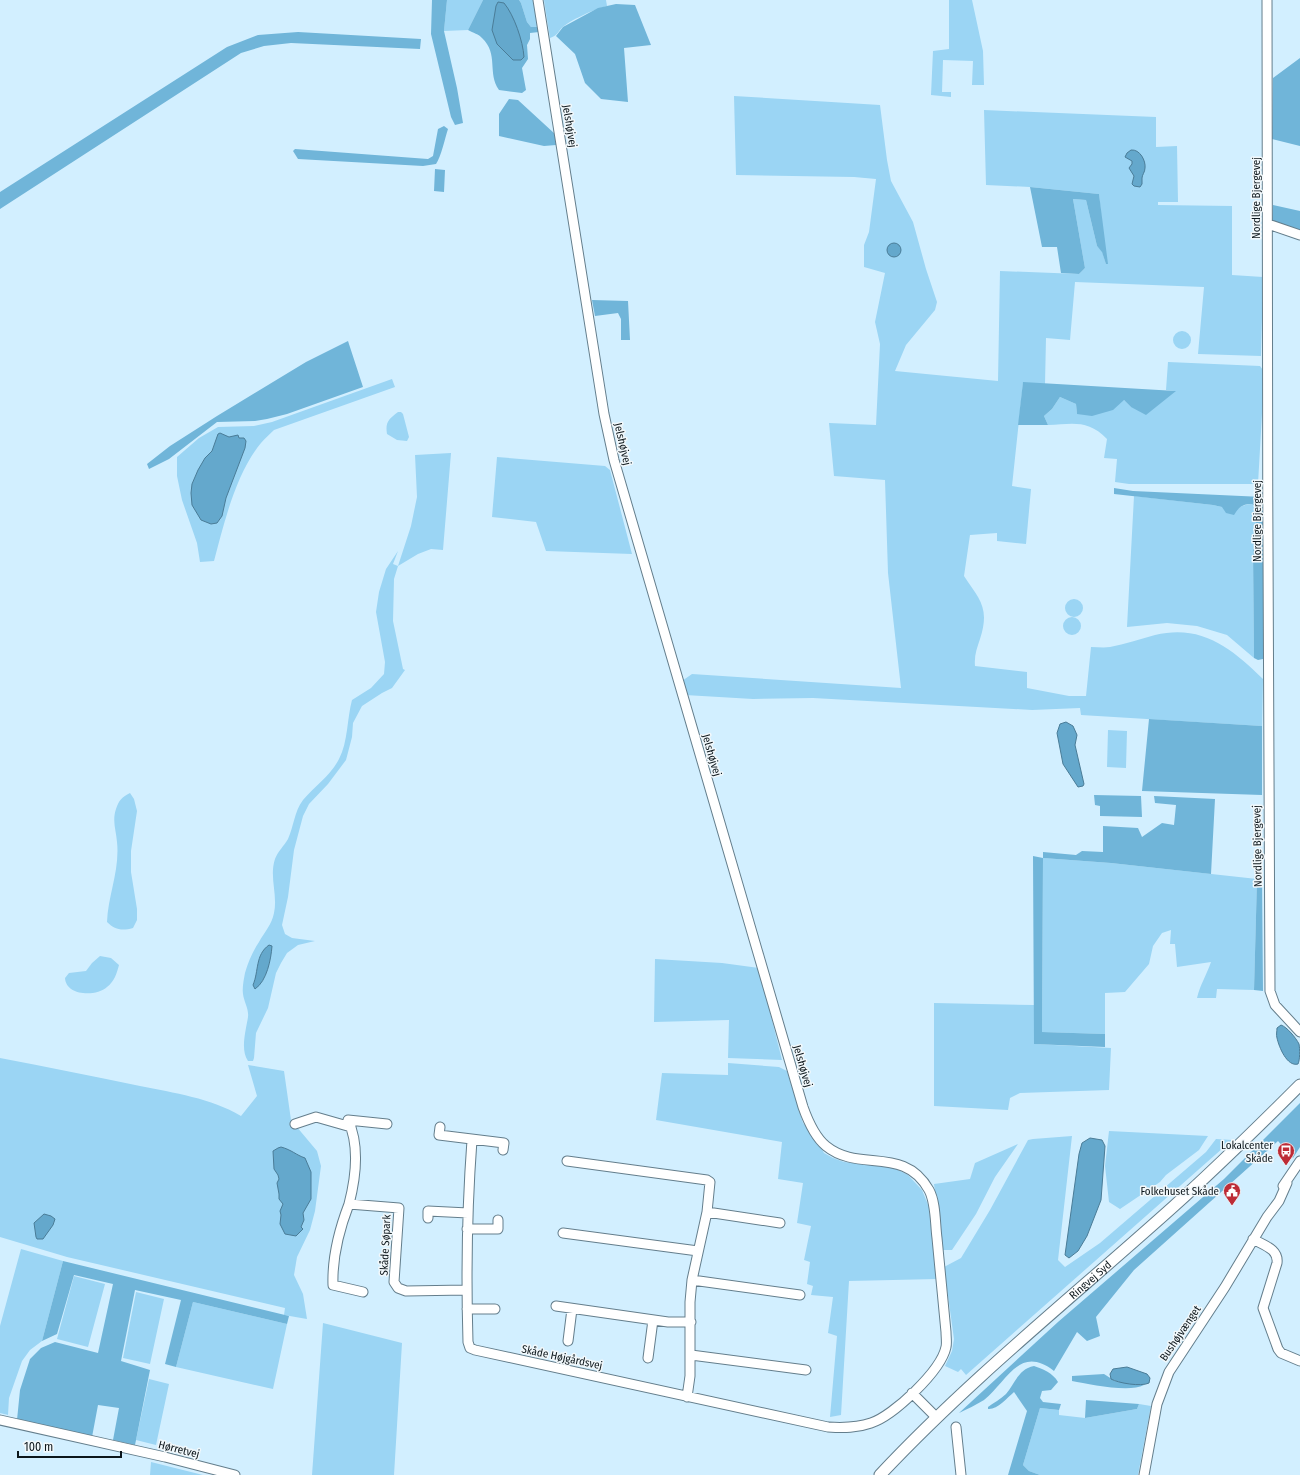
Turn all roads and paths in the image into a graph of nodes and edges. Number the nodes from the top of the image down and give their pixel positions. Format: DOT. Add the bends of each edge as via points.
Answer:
graph roads {
  1 [pos="538,0"];
  2 [pos="1267,0"];
  3 [pos="1268,224"];
  4 [pos="1300,235"];
  5 [pos="1300,1032"];
  6 [pos="1300,1085"];
  7 [pos="294,1124"];
  8 [pos="387,1124"];
  9 [pos="351,1127"];
  10 [pos="440,1128"];
  11 [pos="472,1140"];
  12 [pos="503,1150"];
  13 [pos="567,1161"];
  14 [pos="1300,1161"];
  15 [pos="349,1204"];
  16 [pos="707,1212"];
  17 [pos="468,1213"];
  18 [pos="428,1218"];
  19 [pos="498,1220"];
  20 [pos="780,1223"];
  21 [pos="467,1228"];
  22 [pos="563,1233"];
  23 [pos="1253,1239"];
  24 [pos="698,1251"];
  25 [pos="692,1280"];
  26 [pos="466,1290"];
  27 [pos="364,1292"];
  28 [pos="800,1295"];
  29 [pos="556,1306"];
  30 [pos="572,1308"];
  31 [pos="467,1309"];
  32 [pos="495,1309"];
  33 [pos="653,1320"];
  34 [pos="691,1322"];
  35 [pos="568,1341"];
  36 [pos="691,1355"];
  37 [pos="648,1358"];
  38 [pos="1300,1361"];
  39 [pos="806,1370"];
  40 [pos="912,1393"];
  41 [pos="687,1397"];
  42 [pos="937,1418"];
  43 [pos="0,1420"];
  44 [pos="956,1427"];
  45 [pos="235,1475"];
  46 [pos="880,1475"];
  47 [pos="961,1475"];
  48 [pos="1144,1475"];
  1 -- 40 [label="street, Jelshøjvej" via="604,414 614,460 803,1107 816,1134 829,1148 844,1156 891,1162 908,1168 920,1177 930,1191 946,1348 934,1371"];
  2 -- 3 [label="street, Nordlige Bjergevej"];
  3 -- 4 [label="street"];
  3 -- 5 [label="street, Nordlige Bjergevej" via="1270,991 1275,1005"];
  6 -- 42 [label="main road, Ringvej Syd" via="1241,1145 1057,1307"];
  7 -- 9 [label="street" via="316,1117"];
  8 -- 9 [label="street" via="348,1120"];
  9 -- 15 [label="street" via="355,1146 355,1170"];
  10 -- 11 [label="street" via="439,1135"];
  11 -- 12 [label="street" via="504,1143"];
  11 -- 17 [label="street, Skåde Højgårdsvej"];
  13 -- 16 [label="street" via="707,1180 711,1187"];
  14 -- 23 [label="street, Bushøjvænget" via="1272,1201 1267,1216"];
  15 -- 26 [label="street, Skåde Søpark" via="399,1208 394,1282 398,1288 406,1291"];
  15 -- 27 [label="street" via="336,1242 332,1269 333,1285"];
  16 -- 20 [label="street"];
  16 -- 24 [label="street"];
  17 -- 18 [label="street" via="428,1211"];
  17 -- 21 [label="street, Skåde Højgårdsvej"];
  19 -- 21 [label="street" via="498,1229"];
  21 -- 26 [label="street, Skåde Højgårdsvej"];
  22 -- 24 [label="street"];
  23 -- 38 [label="street" via="1274,1252 1278,1258 1263,1308 1278,1349 1281,1353"];
  23 -- 48 [label="street, Bushøjvænget" via="1164,1381 1155,1410"];
  24 -- 25 [label="street"];
  25 -- 28 [label="street"];
  25 -- 34 [label="street"];
  26 -- 31 [label="street, Skåde Højgårdsvej"];
  29 -- 30 [label="street"];
  30 -- 33 [label="street"];
  30 -- 35 [label="street, Skåde Højgårdsvej"];
  31 -- 32 [label="street"];
  31 -- 41 [label="street, Skåde Højgårdsvej" via="468,1342 470,1348 475,1350"];
  33 -- 34 [label="street"];
  33 -- 37 [label="street"];
  34 -- 36 [label="street"];
  36 -- 39 [label="street"];
  36 -- 41 [label="street"];
  40 -- 41 [label="street, Skåde Højgårdsvej" via="887,1416 872,1423 849,1428 828,1427"];
  40 -- 42 [label="street"];
  42 -- 46 [label="main road, Ringvej Syd"];
  43 -- 45 [label="street, Hørretvej"];
  44 -- 47 [label="street"];
}
